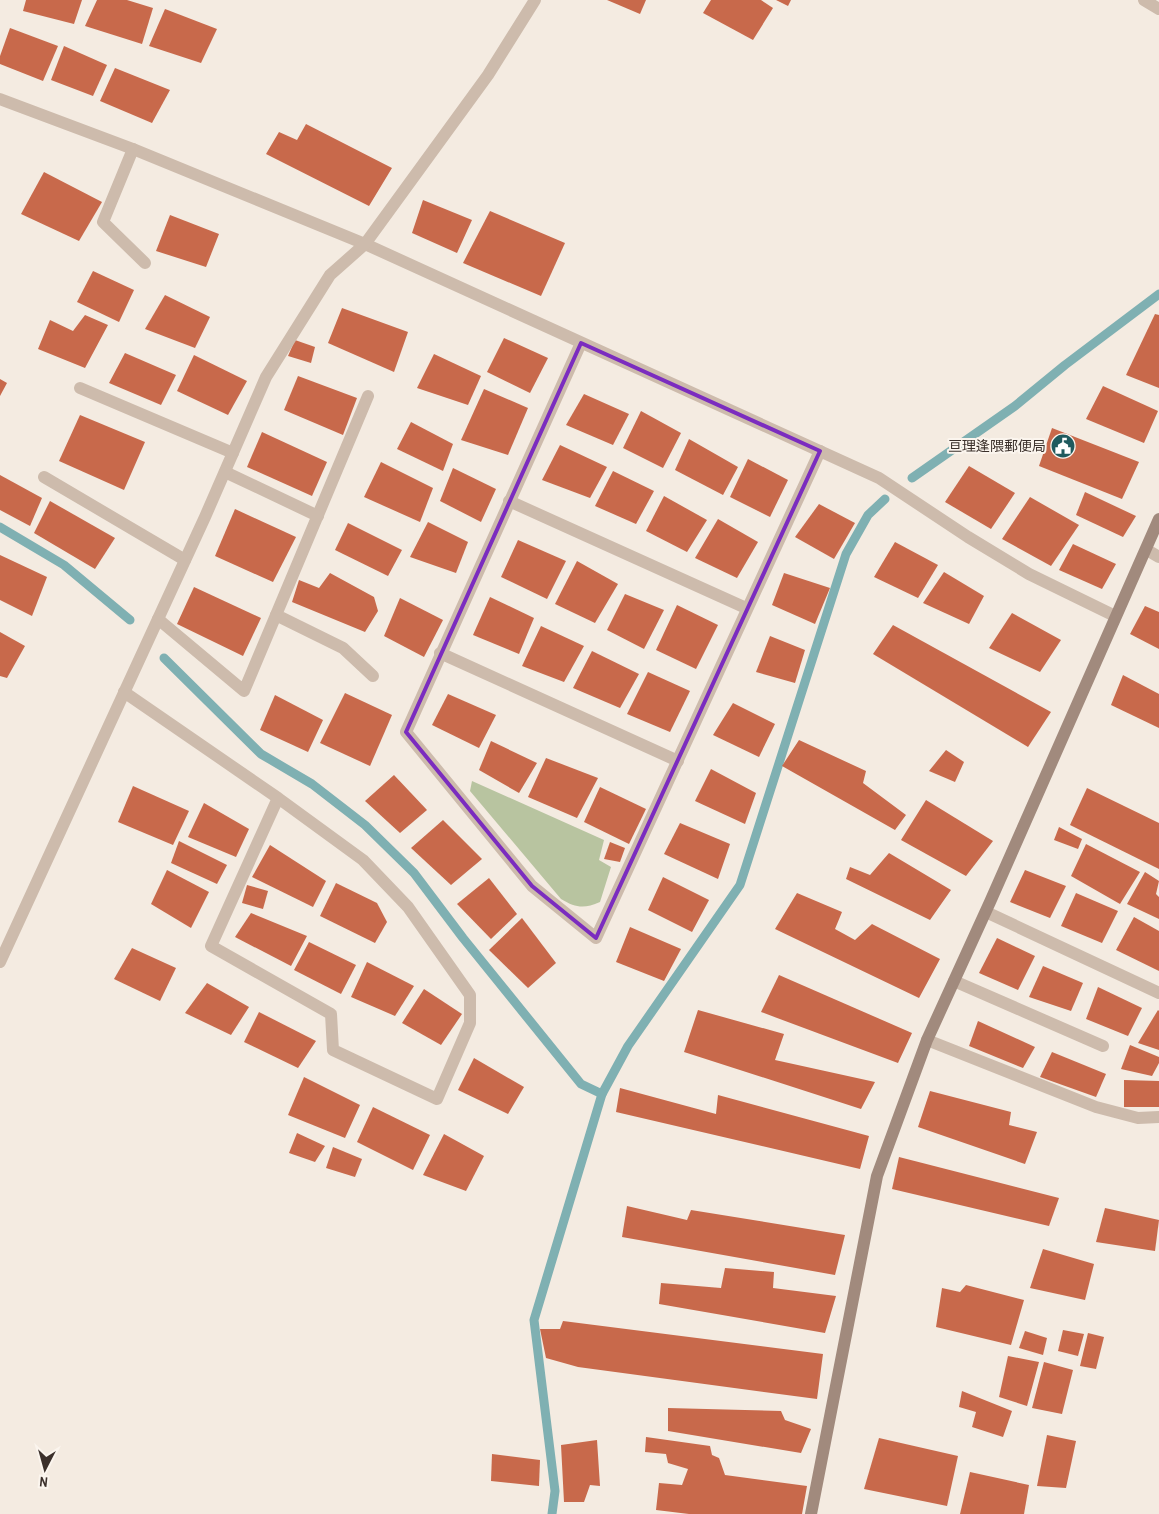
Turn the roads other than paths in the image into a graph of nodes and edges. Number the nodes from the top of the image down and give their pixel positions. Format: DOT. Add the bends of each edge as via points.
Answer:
graph roads {
  1 [pos="535,0"];
  2 [pos="1144,0"];
  3 [pos="1159,9"];
  4 [pos="0,99"];
  5 [pos="132,149"];
  6 [pos="365,244"];
  7 [pos="145,263"];
  8 [pos="581,343"];
  9 [pos="80,388"];
  10 [pos="368,396"];
  11 [pos="820,451"];
  12 [pos="233,453"];
  13 [pos="225,472"];
  14 [pos="44,477"];
  15 [pos="509,501"];
  16 [pos="318,516"];
  17 [pos="1159,519"];
  18 [pos="1147,550"];
  19 [pos="1159,557"];
  20 [pos="185,560"];
  21 [pos="746,608"];
  22 [pos="276,615"];
  23 [pos="1115,616"];
  24 [pos="158,620"];
  25 [pos="440,653"];
  26 [pos="373,676"];
  27 [pos="124,692"];
  28 [pos="678,761"];
  29 [pos="278,798"];
  30 [pos="986,912"];
  31 [pos="3,947"];
  32 [pos="0,962"];
  33 [pos="954,981"];
  34 [pos="1159,993"];
  35 [pos="926,1040"];
  36 [pos="1103,1046"];
  37 [pos="1159,1117"];
  38 [pos="811,1514"];
  1 -- 6 [label="street" via="488,75"];
  2 -- 3 [label="street"];
  4 -- 5 [label="street"];
  5 -- 6 [label="street"];
  5 -- 7 [label="street" via="103,222"];
  6 -- 8 [label="street"];
  6 -- 12 [label="street" via="330,275 266,377"];
  8 -- 11 [label="street"];
  8 -- 15 [label="street"];
  9 -- 12 [label="street"];
  10 -- 16 [label="street"];
  11 -- 21 [label="street"];
  11 -- 23 [label="street" via="879,478 1029,574"];
  12 -- 13 [label="street"];
  13 -- 16 [label="street"];
  13 -- 20 [label="street"];
  14 -- 20 [label="street"];
  15 -- 21 [label="street"];
  15 -- 25 [label="street"];
  16 -- 22 [label="street"];
  17 -- 18 [label="street"];
  18 -- 19 [label="street"];
  18 -- 23 [label="street"];
  20 -- 24 [label="street"];
  21 -- 28 [label="street"];
  22 -- 24 [label="street" via="244,691"];
  22 -- 26 [label="street" via="343,648"];
  23 -- 30 [label="street"];
  24 -- 27 [label="street"];
  25 -- 28 [label="street"];
  25 -- 28 [label="street" via="406,732 532,886 596,938"];
  27 -- 29 [label="street"];
  27 -- 31 [label="street"];
  29 -- 29 [label="street" via="363,860 408,908 470,995 470,1023 437,1099 333,1050 331,1014 211,946"];
  30 -- 33 [label="street"];
  30 -- 34 [label="street"];
  31 -- 32 [label="street"];
  33 -- 35 [label="street"];
  33 -- 36 [label="street"];
  35 -- 37 [label="street" via="1096,1107 1138,1118"];
  35 -- 38 [label="street" via="877,1176"];
}
